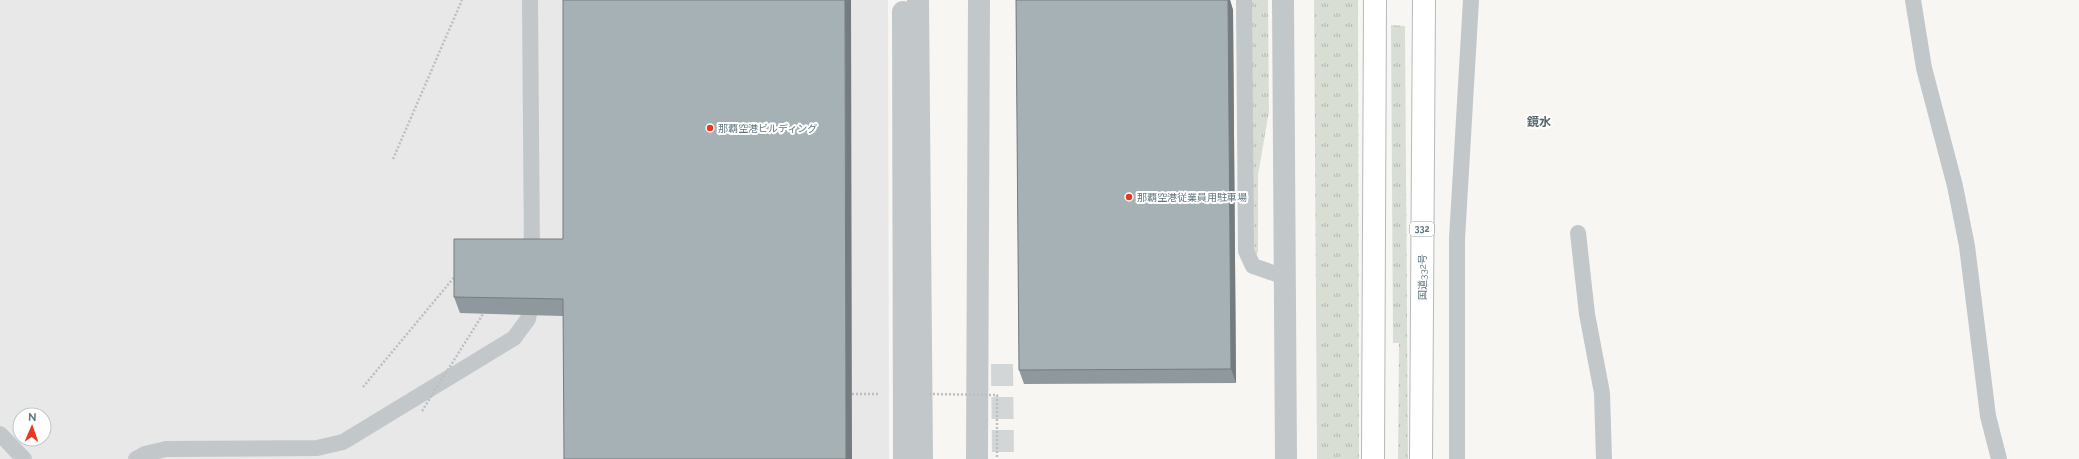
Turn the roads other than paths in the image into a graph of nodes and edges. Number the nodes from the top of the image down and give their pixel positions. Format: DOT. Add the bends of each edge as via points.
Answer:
graph roads {
  1 [pos="530,0"];
  2 [pos="905,0"];
  3 [pos="918,0"];
  4 [pos="978,0"];
  5 [pos="1244,0"];
  6 [pos="1283,0"];
  7 [pos="1375,0"];
  8 [pos="1424,0"];
  9 [pos="1471,0"];
  10 [pos="1913,0"];
  11 [pos="1578,233"];
  12 [pos="1284,277"];
  13 [pos="0,434"];
  14 [pos="24,459"];
  15 [pos="136,459"];
  16 [pos="904,459"];
  17 [pos="922,459"];
  18 [pos="977,459"];
  19 [pos="1286,459"];
  20 [pos="1373,459"];
  21 [pos="1421,459"];
  22 [pos="1457,459"];
  23 [pos="1604,459"];
  24 [pos="1999,459"];
  1 -- 15 [label="lane" via="533,298 528,319 514,338 343,442 318,448 166,449"];
  2 -- 16 [label="street, bridge"];
  3 -- 17 [label="street"];
  4 -- 18 [label="street"];
  5 -- 12 [label="lane" via="1246,251 1253,266"];
  6 -- 12 [label="street"];
  7 -- 20 [label="highway"];
  8 -- 21 [label="highway, 国道332号 / 332"];
  9 -- 22 [label="lane" via="1458,239"];
  10 -- 24 [label="lane" via="1924,68 1955,186 1967,246 1988,416"];
  11 -- 23 [label="lane" via="1587,314 1602,393"];
  12 -- 19 [label="street"];
  13 -- 14 [label="lane"];
}
